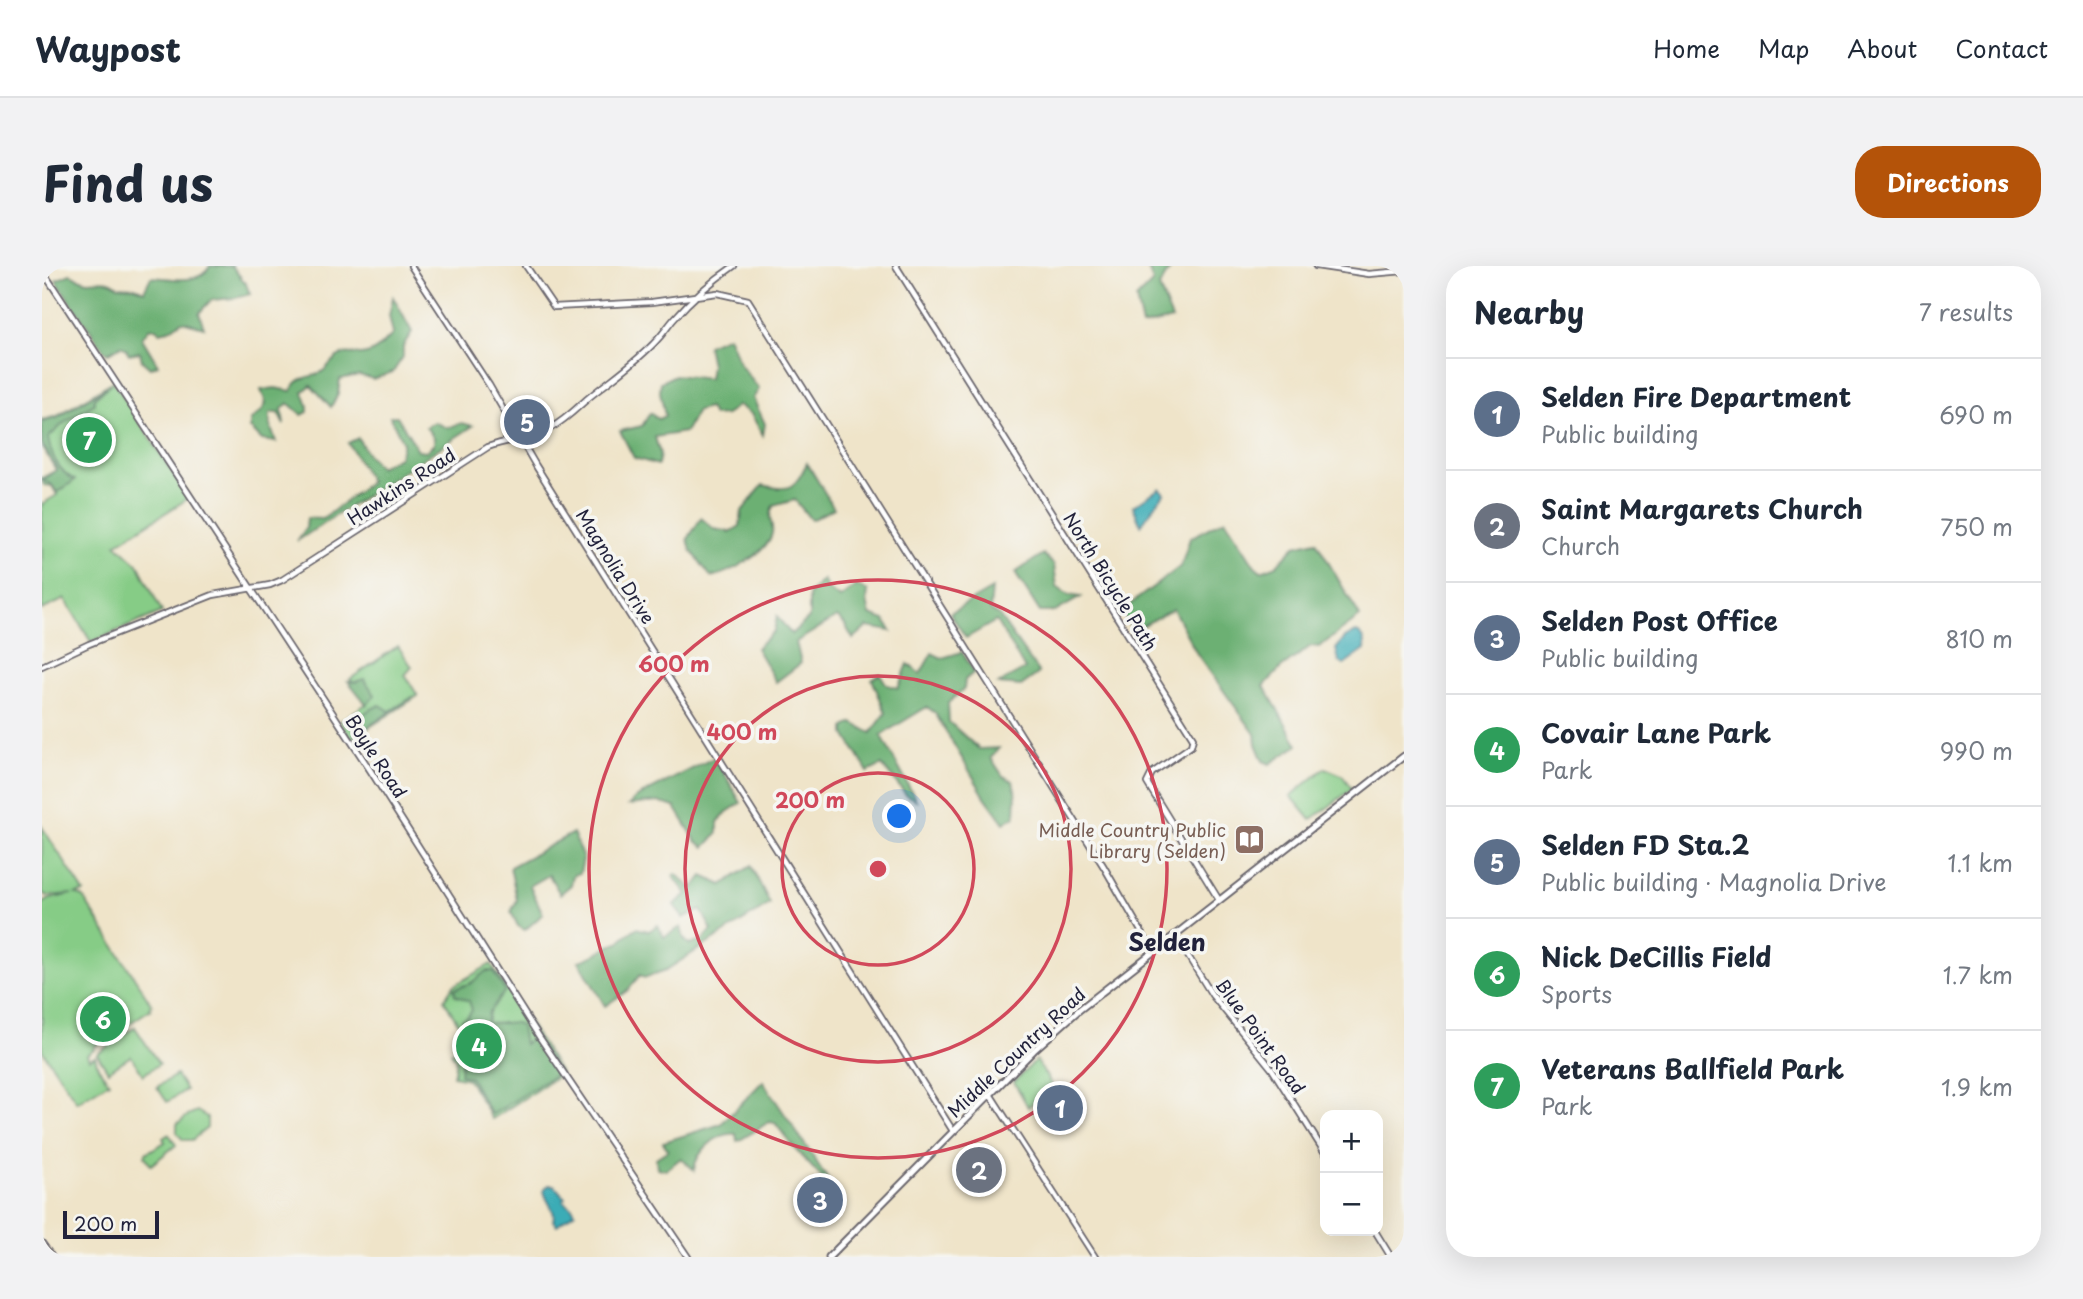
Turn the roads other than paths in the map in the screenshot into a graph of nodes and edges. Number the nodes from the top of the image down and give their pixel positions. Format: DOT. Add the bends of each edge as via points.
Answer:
graph roads {
  1 [pos="411,266"];
  2 [pos="526,266"];
  3 [pos="734,266"];
  4 [pos="896,266"];
  5 [pos="1316,266"];
  6 [pos="42,270"];
  7 [pos="1404,271"];
  8 [pos="698,295"];
  9 [pos="514,428"];
  10 [pos="520,438"];
  11 [pos="509,441"];
  12 [pos="244,579"];
  13 [pos="265,586"];
  14 [pos="249,587"];
  15 [pos="235,590"];
  16 [pos="258,600"];
  17 [pos="42,666"];
  18 [pos="1404,756"];
  19 [pos="1219,900"];
  20 [pos="1175,935"];
  21 [pos="1153,952"];
  22 [pos="990,1094"];
  23 [pos="953,1131"];
  24 [pos="1320,1145"];
  25 [pos="1378,1236"];
  26 [pos="42,1243"];
  27 [pos="52,1257"];
  28 [pos="688,1257"];
  29 [pos="829,1257"];
  30 [pos="1095,1257"];
  31 [pos="1391,1257"];
  1 -- 9 [label="street, Magnolia Drive"];
  2 -- 8 [label="street" via="554,307"];
  3 -- 8 [label="street, Hawkins Road"];
  4 -- 19 [label="street, North Bicycle Path" via="1189,730 1191,746 1152,773 1147,783"];
  5 -- 7 [label="street" via="1369,274"];
  6 -- 12 [label="street, Boyle Road"];
  8 -- 10 [label="street, Hawkins Road" via="641,356 568,417 530,438"];
  8 -- 21 [label="street" via="725,294 748,300"];
  9 -- 10 [label="street, Magnolia Drive"];
  9 -- 11 [label="street"];
  10 -- 11 [label="street, Hawkins Road"];
  10 -- 23 [label="street, Magnolia Drive"];
  11 -- 13 [label="street, Hawkins Road" via="488,447 282,580"];
  12 -- 13 [label="street"];
  12 -- 14 [label="street, Boyle Road"];
  12 -- 15 [label="street"];
  13 -- 14 [label="street, Hawkins Road"];
  13 -- 16 [label="street" via="259,590"];
  14 -- 15 [label="street, Hawkins Road"];
  14 -- 16 [label="street, Boyle Road"];
  15 -- 17 [label="street, Hawkins Road"];
  16 -- 28 [label="street, Boyle Road" via="540,1038"];
  18 -- 19 [label="main road, Middle Country Road"];
  19 -- 20 [label="main road, Middle Country Road"];
  20 -- 21 [label="main road, Middle Country Road"];
  20 -- 24 [label="street, Blue Point Road" via="1212,995 1272,1069"];
  21 -- 22 [label="main road, Middle Country Road" via="1079,1010"];
  22 -- 23 [label="main road, Middle Country Road"];
  22 -- 30 [label="street"];
  23 -- 29 [label="main road, Middle Country Road"];
  25 -- 31 [label="street"];
  26 -- 27 [label="street"];
}
